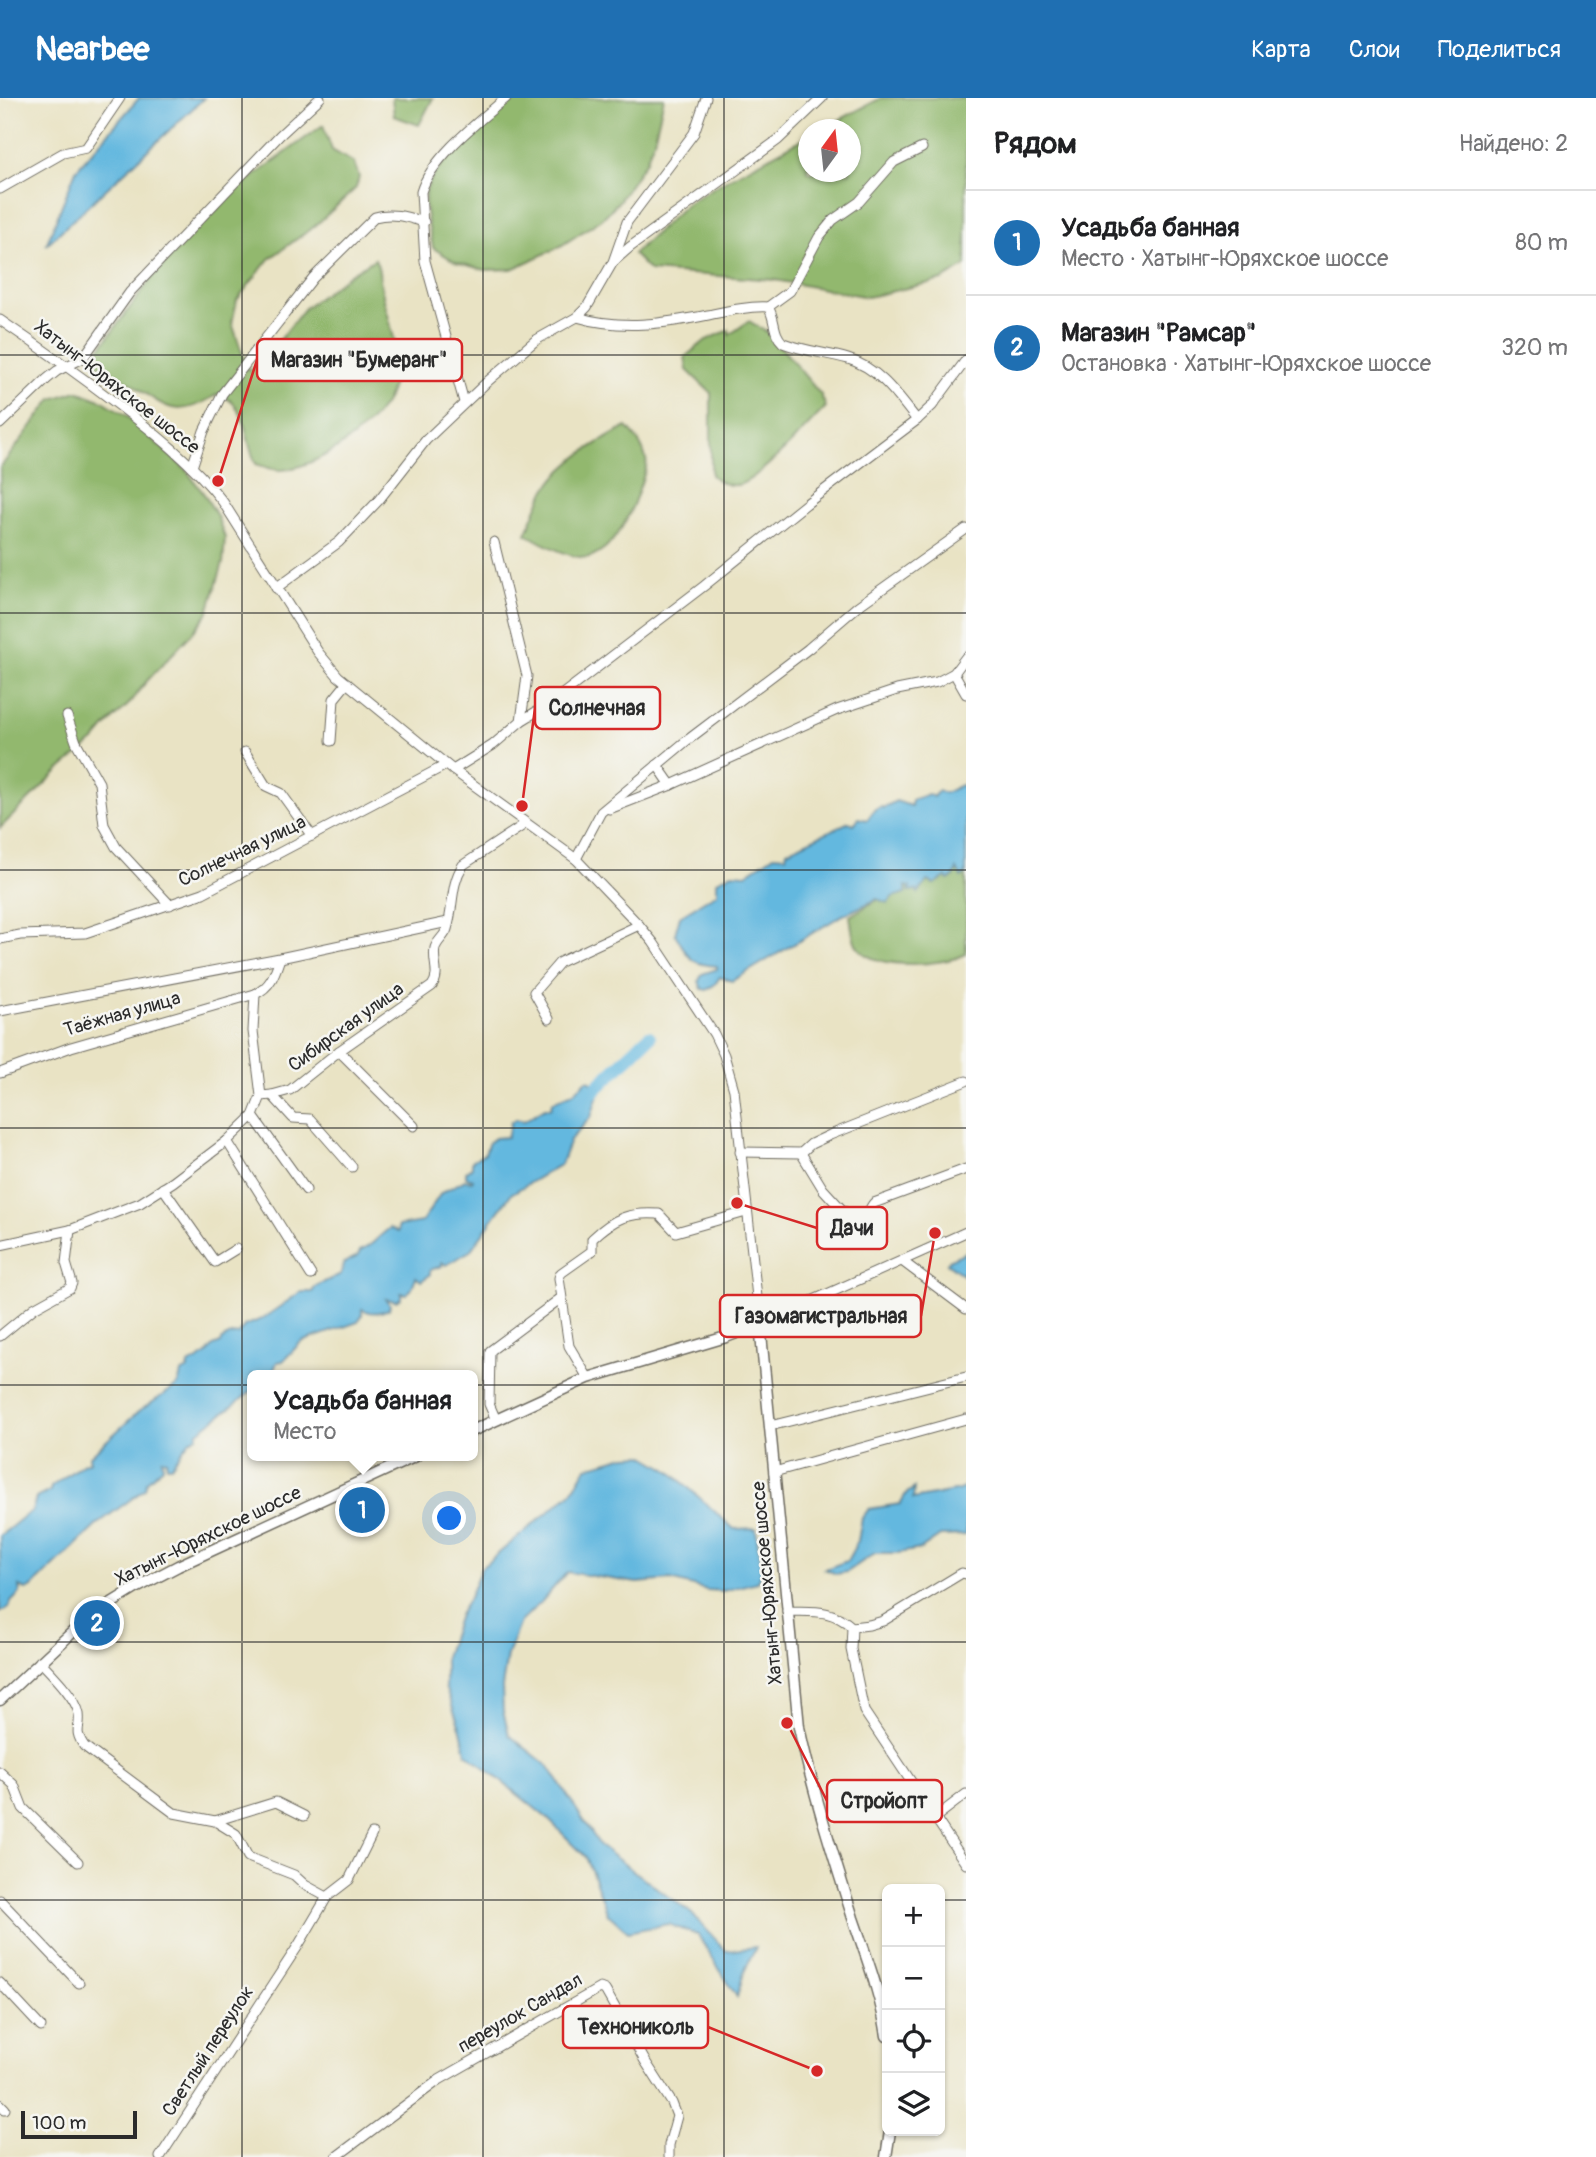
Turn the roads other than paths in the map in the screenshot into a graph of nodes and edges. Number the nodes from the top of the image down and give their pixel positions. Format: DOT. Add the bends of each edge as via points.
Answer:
graph roads {
  1 [pos="120,98"];
  2 [pos="320,98"];
  3 [pos="506,98"];
  4 [pos="706,98"];
  5 [pos="822,98"];
  6 [pos="922,148"];
  7 [pos="0,189"];
  8 [pos="424,222"];
  9 [pos="613,262"];
  10 [pos="768,307"];
  11 [pos="577,317"];
  12 [pos="0,320"];
  13 [pos="966,360"];
  14 [pos="69,367"];
  15 [pos="464,402"];
  16 [pos="917,420"];
  17 [pos="0,424"];
  18 [pos="192,467"];
  19 [pos="966,529"];
  20 [pos="494,542"];
  21 [pos="276,588"];
  22 [pos="966,657"];
  23 [pos="954,673"];
  24 [pos="347,683"];
  25 [pos="966,694"];
  26 [pos="67,716"];
  27 [pos="521,721"];
  28 [pos="331,741"];
  29 [pos="245,752"];
  30 [pos="657,765"];
  31 [pos="450,768"];
  32 [pos="671,785"];
  33 [pos="601,812"];
  34 [pos="525,824"];
  35 [pos="312,836"];
  36 [pos="576,859"];
  37 [pos="170,905"];
  38 [pos="448,922"];
  39 [pos="639,925"];
  40 [pos="0,939"];
  41 [pos="279,958"];
  42 [pos="255,994"];
  43 [pos="0,1011"];
  44 [pos="550,1019"];
  45 [pos="339,1051"];
  46 [pos="0,1073"];
  47 [pos="966,1081"];
  48 [pos="272,1095"];
  49 [pos="261,1096"];
  50 [pos="253,1116"];
  51 [pos="414,1126"];
  52 [pos="227,1141"];
  53 [pos="740,1152"];
  54 [pos="801,1153"];
  55 [pos="352,1167"];
  56 [pos="966,1169"];
  57 [pos="163,1188"];
  58 [pos="306,1190"];
  59 [pos="746,1212"];
  60 [pos="70,1230"];
  61 [pos="966,1232"];
  62 [pos="0,1245"];
  63 [pos="236,1249"];
  64 [pos="902,1261"];
  65 [pos="311,1275"];
  66 [pos="561,1298"];
  67 [pos="966,1309"];
  68 [pos="760,1324"];
  69 [pos="0,1336"];
  70 [pos="966,1377"];
  71 [pos="588,1378"];
  72 [pos="966,1419"];
  73 [pos="496,1420"];
  74 [pos="770,1426"];
  75 [pos="478,1428"];
  76 [pos="405,1461"];
  77 [pos="774,1472"];
  78 [pos="966,1574"];
  79 [pos="787,1611"];
  80 [pos="852,1627"];
  81 [pos="40,1661"];
  82 [pos="0,1700"];
  83 [pos="0,1772"];
  84 [pos="966,1794"];
  85 [pos="304,1816"];
  86 [pos="936,1817"];
  87 [pos="215,1821"];
  88 [pos="372,1834"];
  89 [pos="78,1862"];
  90 [pos="966,1864"];
  91 [pos="327,1897"];
  92 [pos="0,1900"];
  93 [pos="0,1983"];
  94 [pos="79,1983"];
  95 [pos="882,2015"];
  96 [pos="41,2027"];
  97 [pos="889,2136"];
  98 [pos="160,2157"];
  99 [pos="336,2157"];
  100 [pos="669,2157"];
  101 [pos="886,2157"];
  1 -- 7 [label="street" via="86,148 63,153"];
  2 -- 14 [label="street" via="130,292 83,358"];
  3 -- 8 [label="street" via="431,170 421,192"];
  4 -- 9 [label="street" via="694,133 626,222"];
  5 -- 9 [label="street" via="778,139"];
  6 -- 10 [label="street" via="894,162 859,202 833,220 790,291"];
  8 -- 15 [label="street" via="425,261"];
  8 -- 18 [label="street" via="401,215 375,217 313,278 222,394"];
  9 -- 11 [label="street" via="595,296"];
  10 -- 11 [label="street" via="662,324 608,325"];
  10 -- 16 [label="street" via="783,344 864,366 879,375"];
  11 -- 15 [label="street" via="536,340"];
  12 -- 14 [label="street, Хатынг-Юряхское шоссе"];
  13 -- 16 [label="street, Солнечная улица"];
  14 -- 17 [label="street" via="47,379"];
  14 -- 18 [label="street, Хатынг-Юряхское шоссе"];
  15 -- 21 [label="street" via="339,542"];
  16 -- 27 [label="street, Солнечная улица" via="552,702"];
  18 -- 21 [label="street, Хатынг-Юряхское шоссе" via="223,502"];
  19 -- 30 [label="street" via="858,606"];
  20 -- 27 [label="street" via="527,677"];
  21 -- 24 [label="street, Хатынг-Юряхское шоссе" via="318,652"];
  22 -- 23 [label="street"];
  23 -- 25 [label="street"];
  23 -- 32 [label="street" via="837,710"];
  24 -- 28 [label="street" via="334,699"];
  24 -- 31 [label="street, Хатынг-Юряхское шоссе"];
  26 -- 37 [label="street" via="99,783 109,836"];
  27 -- 31 [label="street, Солнечная улица" via="493,745"];
  29 -- 35 [label="street" via="266,786 281,793"];
  30 -- 32 [label="street"];
  30 -- 33 [label="street"];
  31 -- 34 [label="street, Хатынг-Юряхское шоссе"];
  31 -- 35 [label="street, Солнечная улица"];
  32 -- 33 [label="street"];
  33 -- 36 [label="street"];
  34 -- 36 [label="street, Хатынг-Юряхское шоссе"];
  34 -- 38 [label="street, Сибирская улица" via="463,865"];
  35 -- 37 [label="street, Солнечная улица"];
  36 -- 39 [label="street, Хатынг-Юряхское шоссе"];
  37 -- 40 [label="street, Солнечная улица" via="85,933"];
  38 -- 41 [label="street"];
  38 -- 45 [label="street, Сибирская улица" via="435,947 432,986"];
  39 -- 44 [label="street" via="560,962 534,992"];
  39 -- 53 [label="street, Хатынг-Юряхское шоссе" via="724,1055 734,1090"];
  41 -- 42 [label="street" via="273,977"];
  41 -- 43 [label="street"];
  42 -- 46 [label="street, Таёжная улица" via="71,1047"];
  42 -- 49 [label="street" via="253,1031"];
  45 -- 48 [label="street, Сибирская улица" via="290,1090"];
  45 -- 51 [label="street"];
  47 -- 54 [label="street" via="830,1135"];
  48 -- 49 [label="street, Сибирская улица"];
  48 -- 55 [label="street" via="293,1118 310,1119"];
  49 -- 50 [label="street"];
  50 -- 52 [label="street"];
  50 -- 58 [label="street"];
  52 -- 57 [label="street"];
  52 -- 65 [label="street"];
  53 -- 54 [label="street"];
  53 -- 59 [label="street, Хатынг-Юряхское шоссе"];
  54 -- 56 [label="street" via="823,1189 857,1226 866,1222 874,1203"];
  57 -- 60 [label="street" via="140,1203"];
  57 -- 63 [label="street" via="215,1262"];
  59 -- 66 [label="street" via="676,1232 659,1214 637,1212 607,1224 592,1239 592,1251 561,1273"];
  59 -- 68 [label="street, Хатынг-Юряхское шоссе"];
  60 -- 62 [label="street"];
  60 -- 69 [label="street" via="66,1263 70,1289 34,1308"];
  61 -- 64 [label="street"];
  64 -- 67 [label="street"];
  64 -- 68 [label="street"];
  66 -- 71 [label="street" via="569,1346"];
  66 -- 73 [label="street" via="491,1351 489,1404"];
  68 -- 71 [label="main road"];
  68 -- 74 [label="main road, Хатынг-Юряхское шоссе"];
  70 -- 74 [label="street"];
  71 -- 73 [label="main road"];
  72 -- 77 [label="street"];
  73 -- 75 [label="main road"];
  74 -- 77 [label="main road, Хатынг-Юряхское шоссе"];
  76 -- 81 [label="main road, Хатынг-Юряхское шоссе" via="136,1588 105,1607"];
  77 -- 79 [label="main road, Хатынг-Юряхское шоссе"];
  78 -- 80 [label="street" via="883,1621"];
  79 -- 80 [label="street" via="834,1614"];
  79 -- 95 [label="main road, Хатынг-Юряхское шоссе" via="808,1768"];
  80 -- 86 [label="street" via="851,1649 864,1711"];
  81 -- 82 [label="main road, Хатынг-Юряхское шоссе"];
  81 -- 87 [label="street" via="75,1705 78,1736 84,1746 174,1813"];
  83 -- 89 [label="street" via="14,1785 23,1808"];
  84 -- 86 [label="street"];
  85 -- 87 [label="street" via="276,1802"];
  86 -- 90 [label="street"];
  87 -- 91 [label="street" via="236,1834 248,1857 294,1875"];
  88 -- 91 [label="street, Светлый переулок" via="349,1880"];
  91 -- 98 [label="street, Светлый переулок"];
  92 -- 94 [label="street"];
  93 -- 96 [label="street"];
  97 -- 101 [label="main road"];
  99 -- 100 [label="street, переулок Сандал" via="439,2080 600,1988 672,2103 677,2116"];
}
